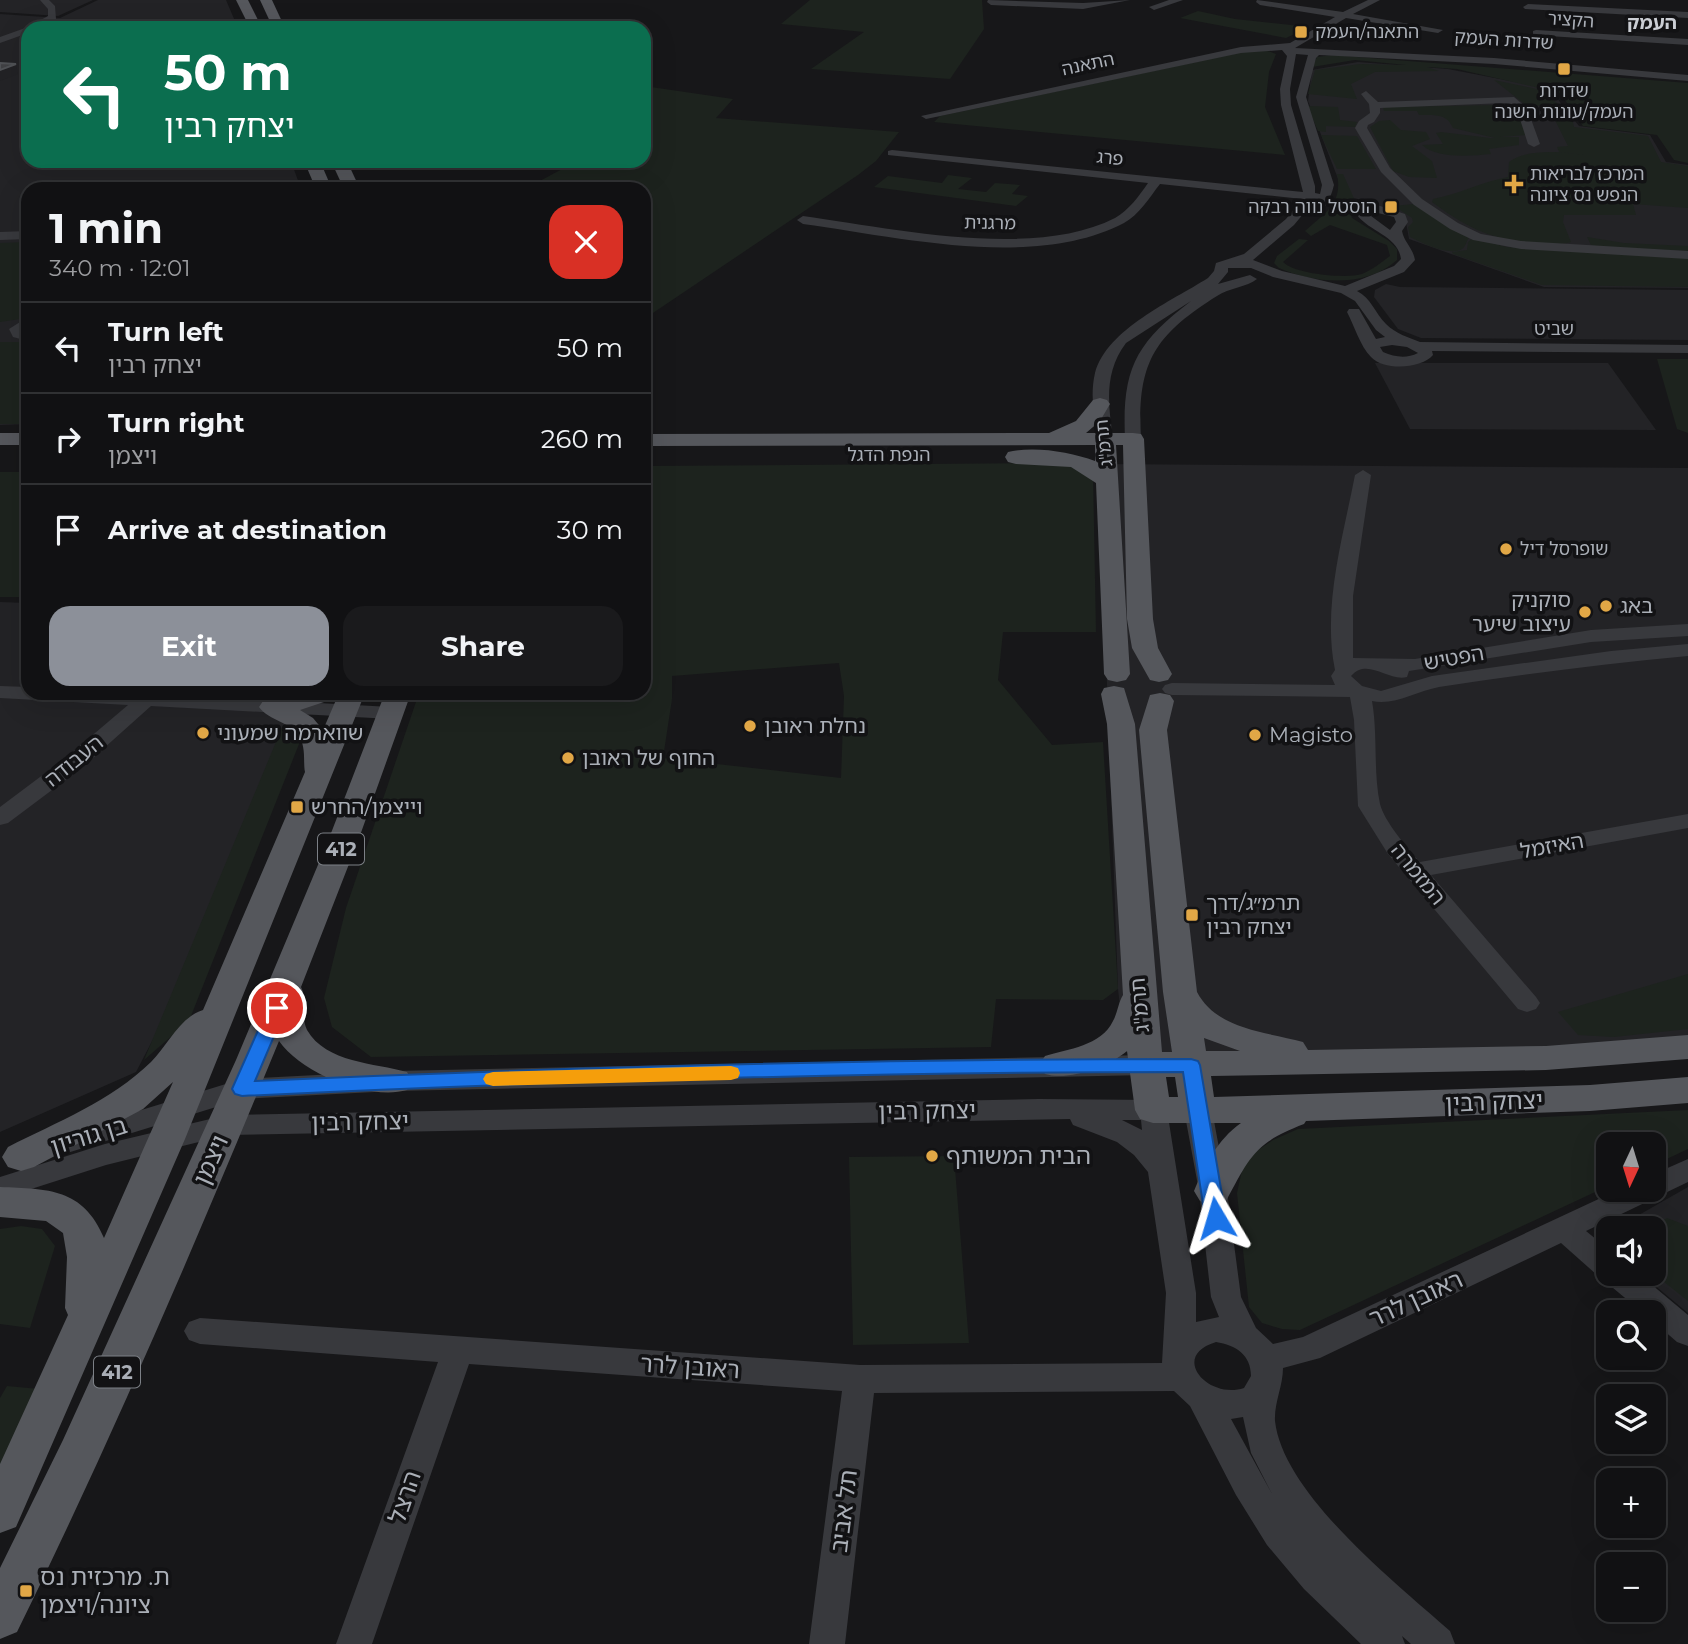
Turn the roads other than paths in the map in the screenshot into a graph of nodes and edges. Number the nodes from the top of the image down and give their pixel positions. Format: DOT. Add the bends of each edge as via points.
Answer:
graph roads {
  1 [pos="44,0"];
  2 [pos="243,0"];
  3 [pos="266,0"];
  4 [pos="1126,0"];
  5 [pos="1179,0"];
  6 [pos="1376,0"];
  7 [pos="1539,0"];
  8 [pos="991,2"];
  9 [pos="1260,2"];
  10 [pos="1154,7"];
  11 [pos="1528,7"];
  12 [pos="1642,13"];
  13 [pos="1342,15"];
  14 [pos="1688,16"];
  15 [pos="45,21"];
  16 [pos="253,21"];
  17 [pos="276,21"];
  18 [pos="1531,26"];
  19 [pos="1437,30"];
  20 [pos="21,32"];
  21 [pos="1649,32"];
  22 [pos="0,40"];
  23 [pos="1688,42"];
  24 [pos="1315,47"];
  25 [pos="1291,48"];
  26 [pos="1554,58"];
  27 [pos="1688,76"];
  28 [pos="926,116"];
  29 [pos="1534,144"];
  30 [pos="892,153"];
  31 [pos="1156,181"];
  32 [pos="1309,197"];
  33 [pos="1325,198"];
  34 [pos="1418,202"];
  35 [pos="1377,209"];
  36 [pos="803,220"];
  37 [pos="21,228"];
  38 [pos="0,229"];
  39 [pos="21,235"];
  40 [pos="0,236"];
  41 [pos="1397,238"];
  42 [pos="1688,255"];
  43 [pos="1226,267"];
  44 [pos="1259,274"];
  45 [pos="1346,290"];
  46 [pos="1107,327"];
  47 [pos="0,329"];
  48 [pos="21,330"];
  49 [pos="21,330"];
  50 [pos="1132,333"];
  51 [pos="0,335"];
  52 [pos="1156,340"];
  53 [pos="1400,341"];
  54 [pos="1373,345"];
  55 [pos="1688,349"];
  56 [pos="1423,350"];
  57 [pos="1688,355"];
  58 [pos="1100,404"];
  59 [pos="1028,438"];
  60 [pos="0,439"];
  61 [pos="21,439"];
  62 [pos="651,444"];
  63 [pos="651,444"];
  64 [pos="1106,445"];
  65 [pos="1133,446"];
  66 [pos="967,454"];
  67 [pos="0,457"];
  68 [pos="21,458"];
  69 [pos="1363,475"];
  70 [pos="1107,481"];
  71 [pos="1342,627"];
  72 [pos="1688,630"];
  73 [pos="1688,650"];
  74 [pos="1382,665"];
  75 [pos="1350,682"];
  76 [pos="1116,684"];
  77 [pos="1163,685"];
  78 [pos="1404,689"];
  79 [pos="0,692"];
  80 [pos="1306,692"];
  81 [pos="21,693"];
  82 [pos="129,700"];
  83 [pos="304,700"];
  84 [pos="145,701"];
  85 [pos="349,702"];
  86 [pos="394,703"];
  87 [pos="273,707"];
  88 [pos="1365,720"];
  89 [pos="318,775"];
  90 [pos="0,818"];
  91 [pos="1688,821"];
  92 [pos="1416,870"];
  93 [pos="1138,980"];
  94 [pos="288,984"];
  95 [pos="1180,992"];
  96 [pos="226,994"];
  97 [pos="1527,1003"];
  98 [pos="1688,1048"];
  99 [pos="1375,1061"];
  100 [pos="1057,1065"];
  101 [pos="1146,1065"];
  102 [pos="1191,1065"];
  103 [pos="394,1081"];
  104 [pos="1688,1090"];
  105 [pos="234,1107"];
  106 [pos="1318,1108"];
  107 [pos="1039,1109"];
  108 [pos="1153,1110"];
  109 [pos="1198,1110"];
  110 [pos="173,1124"];
  111 [pos="11,1160"];
  112 [pos="1162,1170"];
  113 [pos="1688,1170"];
  114 [pos="1666,1180"];
  115 [pos="0,1188"];
  116 [pos="1213,1191"];
  117 [pos="0,1202"];
  118 [pos="1620,1202"];
  119 [pos="1564,1229"];
  120 [pos="1596,1256"];
  121 [pos="1632,1286"];
  122 [pos="84,1329"];
  123 [pos="200,1331"];
  124 [pos="1688,1333"];
  125 [pos="458,1350"];
  126 [pos="1258,1360"];
  127 [pos="1188,1374"];
  128 [pos="860,1379"];
  129 [pos="0,1513"];
  130 [pos="0,1616"];
  131 [pos="354,1644"];
  132 [pos="827,1644"];
  133 [pos="1387,1644"];
  134 [pos="1437,1644"];
  1 -- 15 [label="street" via="53,17"];
  2 -- 16 [label="main road"];
  3 -- 17 [label="main road"];
  4 -- 8 [label="street" via="1083,6"];
  5 -- 10 [label="street"];
  6 -- 13 [label="street"];
  7 -- 11 [label="street"];
  9 -- 13 [label="street"];
  11 -- 12 [label="street"];
  11 -- 18 [label="street"];
  12 -- 14 [label="street"];
  12 -- 21 [label="street"];
  13 -- 19 [label="street"];
  13 -- 24 [label="street"];
  18 -- 21 [label="street, הקציר"];
  18 -- 26 [label="street"];
  20 -- 22 [label="street"];
  21 -- 23 [label="street, הקציר"];
  24 -- 25 [label="street, התאנה"];
  24 -- 25 [label="street"];
  24 -- 26 [label="street, שדרות העמק" via="1396,55"];
  24 -- 33 [label="street" via="1301,97 1326,172"];
  25 -- 28 [label="street, התאנה" via="1256,48"];
  25 -- 32 [label="street" via="1286,105"];
  26 -- 27 [label="street, שדרות העמק"];
  29 -- 34 [label="street" via="1522,108 1511,100 1370,100 1376,113 1362,128 1385,170"];
  30 -- 31 [label="street, פרג"];
  31 -- 32 [label="street, פרג"];
  31 -- 36 [label="street, מרגנית" via="1118,221 1092,231 1037,240 964,240"];
  32 -- 33 [label="street, פרג"];
  32 -- 43 [label="street, תרמ\"ג" via="1290,222 1249,257"];
  33 -- 44 [label="street" via="1265,257"];
  34 -- 35 [label="street" via="1376,204"];
  34 -- 42 [label="street" via="1454,226 1498,242"];
  35 -- 41 [label="street" via="1401,217"];
  35 -- 41 [label="street" via="1366,211 1364,218"];
  37 -- 38 [label="street"];
  39 -- 40 [label="street"];
  41 -- 45 [label="street" via="1409,255 1406,264"];
  43 -- 44 [label="street" via="1229,276"];
  43 -- 50 [label="street, תרמ\"ג" via="1208,285"];
  44 -- 45 [label="street"];
  44 -- 52 [label="street, תרמ\"ג" via="1218,289"];
  44 -- 54 [label="street" via="1343,300"];
  45 -- 53 [label="street" via="1360,298 1381,327"];
  46 -- 50 [label="street"];
  47 -- 48 [label="street"];
  49 -- 51 [label="street"];
  50 -- 52 [label="street"];
  50 -- 58 [label="street, תרמ\"ג" via="1111,351 1103,366"];
  52 -- 65 [label="street, תרמ\"ג" via="1137,370 1132,395"];
  53 -- 54 [label="street"];
  53 -- 56 [label="street"];
  54 -- 56 [label="street" via="1377,355 1392,360 1410,361"];
  55 -- 56 [label="street, שביט"];
  56 -- 57 [label="street, שביט"];
  58 -- 59 [label="main road" via="1083,427"];
  58 -- 64 [label="street, תרמ\"ג"];
  59 -- 62 [label="main road, הנפת הדגל"];
  59 -- 64 [label="main road, הנפת הדגל"];
  60 -- 61 [label="main road"];
  63 -- 66 [label="main road, הנפת הדגל"];
  64 -- 65 [label="main road, הנפת הדגל"];
  64 -- 66 [label="main road, הנפת הדגל"];
  64 -- 70 [label="main road, תרמ\"ג"];
  65 -- 77 [label="main road, תרמ\"ג" via="1140,619 1145,648"];
  66 -- 70 [label="main road" via="1075,461 1093,468"];
  67 -- 68 [label="main road"];
  69 -- 71 [label="street, המזמרה"];
  70 -- 76 [label="main road, תרמ\"ג"];
  71 -- 74 [label="street" via="1351,644"];
  71 -- 75 [label="street, המזמרה"];
  72 -- 74 [label="street, הפטיש" via="1591,636 1415,665"];
  73 -- 78 [label="street, הפטיש" via="1467,676"];
  74 -- 75 [label="street, הפטיש" via="1354,664"];
  74 -- 78 [label="street" via="1403,677"];
  75 -- 77 [label="street"];
  75 -- 78 [label="street" via="1382,696"];
  75 -- 80 [label="street"];
  75 -- 88 [label="street, המזמרה"];
  76 -- 77 [label="main road" via="1135,703"];
  76 -- 93 [label="main road, תרמ\"ג"];
  77 -- 80 [label="street"];
  77 -- 95 [label="main road, תרמ\"ג" via="1153,730"];
  79 -- 81 [label="street"];
  80 -- 88 [label="street" via="1339,701"];
  82 -- 84 [label="street"];
  83 -- 87 [label="main road"];
  84 -- 87 [label="street"];
  84 -- 90 [label="street, העבודה"];
  85 -- 86 [label="street"];
  85 -- 87 [label="street"];
  85 -- 89 [label="main road, 412"];
  86 -- 94 [label="main road, ויצמן / 412"];
  87 -- 89 [label="main road" via="315,737"];
  88 -- 92 [label="street, המזמרה" via="1369,806 1395,849"];
  89 -- 96 [label="main road, 412"];
  91 -- 92 [label="street, האיזמל"];
  92 -- 97 [label="street, המזמרה"];
  93 -- 100 [label="main road" via="1133,1018 1124,1036 1096,1056"];
  93 -- 101 [label="main road, תרמ\"ג"];
  94 -- 103 [label="main road" via="286,1019 310,1053 330,1067"];
  94 -- 105 [label="main road, ויצמן / 412"];
  95 -- 99 [label="main road" via="1199,1018 1231,1036 1298,1053"];
  95 -- 102 [label="main road, תרמ\"ג"];
  96 -- 110 [label="main road, 412"];
  96 -- 111 [label="main road" via="190,1042 131,1100"];
  98 -- 99 [label="main road, יצחק רבין" via="1546,1058"];
  99 -- 102 [label="main road, יצחק רבין"];
  100 -- 101 [label="street, יצחק רבין"];
  100 -- 103 [label="street, יצחק רבין"];
  101 -- 102 [label="main road, יצחק רבין"];
  101 -- 108 [label="main road, תרמ\"ג"];
  102 -- 109 [label="main road, תרמ\"ג"];
  103 -- 105 [label="street, יצחק רבין"];
  104 -- 106 [label="main road, יצחק רבין"];
  105 -- 107 [label="street, יצחק רבין"];
  105 -- 110 [label="street, יצחק רבין"];
  105 -- 110 [label="street, יצחק רבין"];
  105 -- 130 [label="main road, ויצמן / 412" via="97,1419"];
  106 -- 109 [label="main road, יצחק רבין"];
  106 -- 116 [label="main road" via="1255,1130 1233,1149"];
  107 -- 108 [label="street, יצחק רבין"];
  107 -- 112 [label="street" via="1111,1125 1130,1134"];
  108 -- 109 [label="main road, יצחק רבין"];
  108 -- 112 [label="street"];
  109 -- 116 [label="street"];
  110 -- 111 [label="street, בן גוריון"];
  110 -- 115 [label="street, בן גוריון" via="106,1155"];
  110 -- 122 [label="main road, 412"];
  112 -- 127 [label="street"];
  113 -- 114 [label="street"];
  116 -- 126 [label="street" via="1226,1297"];
  117 -- 122 [label="main road" via="49,1205 71,1214 83,1229 89,1250"];
  118 -- 119 [label="street, ראובן לרר"];
  119 -- 120 [label="street"];
  119 -- 126 [label="street, ראובן לרר" via="1309,1349"];
  121 -- 124 [label="street"];
  122 -- 129 [label="main road, 412"];
  123 -- 125 [label="street, ראובן לרר"];
  125 -- 128 [label="street, ראובן לרר"];
  125 -- 131 [label="street, הרצל"];
  126 -- 127 [label="street" via="1216,1329 1202,1331 1189,1337"];
  126 -- 127 [label="street" via="1259,1396 1247,1402 1231,1405"];
  126 -- 134 [label="street" via="1264,1438 1293,1496 1334,1547"];
  127 -- 128 [label="street, ראובן לרר"];
  127 -- 133 [label="street" via="1279,1534"];
  128 -- 132 [label="street, תל אביב"];
}
